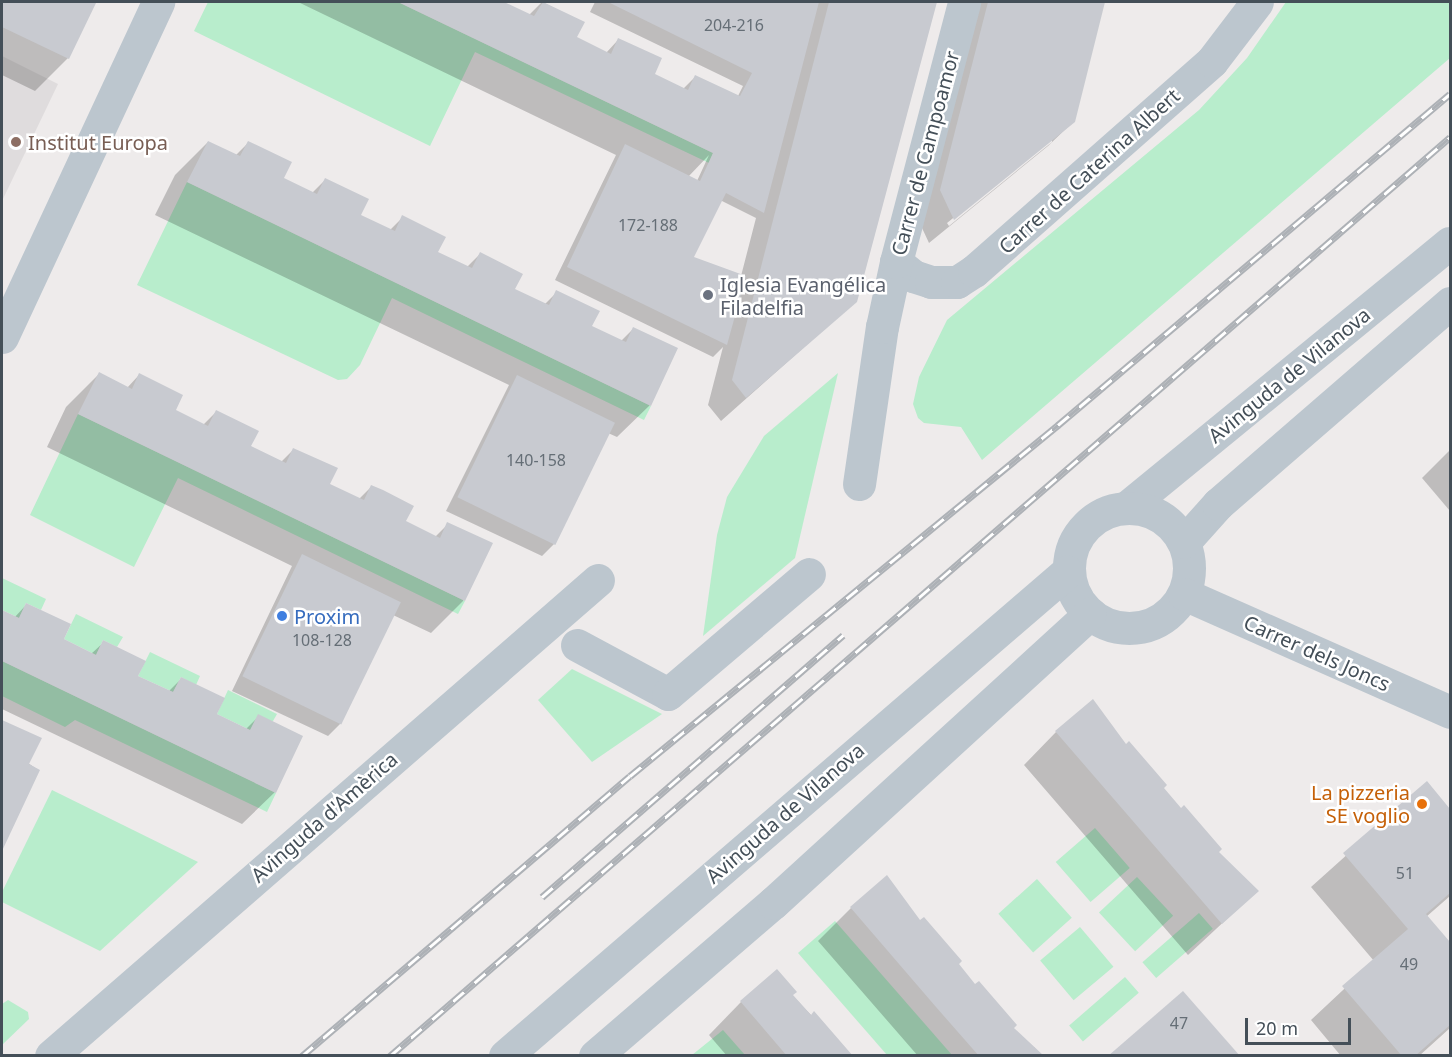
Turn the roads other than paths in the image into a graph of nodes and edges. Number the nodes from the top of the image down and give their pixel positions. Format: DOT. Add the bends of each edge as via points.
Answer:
graph roads {
  1 [pos="158,2"];
  2 [pos="964,2"];
  3 [pos="1257,2"];
  4 [pos="1450,243"];
  5 [pos="896,262"];
  6 [pos="1450,303"];
  7 [pos="2,337"];
  8 [pos="859,484"];
  9 [pos="1127,507"];
  10 [pos="1184,542"];
  11 [pos="1067,572"];
  12 [pos="809,574"];
  13 [pos="598,580"];
  14 [pos="1184,594"];
  15 [pos="1090,614"];
  16 [pos="577,645"];
  17 [pos="1450,712"];
  18 [pos="51,1056"];
  19 [pos="505,1056"];
  20 [pos="595,1056"];
  1 -- 7 [label="street"];
  2 -- 5 [label="street, Carrer de Campoamor"];
  3 -- 5 [label="street, Carrer de Caterina Albert" via="1204,68 974,271 957,282 931,282 913,276"];
  4 -- 9 [label="street, Avinguda de Vilanova"];
  5 -- 8 [label="street, Carrer de Campoamor" via="882,327"];
  6 -- 10 [label="street" via="1218,504"];
  9 -- 10 [label="street" via="1154,513 1176,528"];
  9 -- 11 [label="street, Avinguda de Vilanova" via="1089,522 1073,542"];
  10 -- 14 [label="street" via="1189,572"];
  11 -- 15 [label="street" via="1072,589"];
  11 -- 19 [label="street, Avinguda de Vilanova"];
  12 -- 16 [label="street" via="668,694"];
  13 -- 18 [label="street, Avinguda d'Amèrica"];
  14 -- 15 [label="street" via="1167,615 1133,629 1109,627"];
  14 -- 17 [label="street, Carrer dels Joncs"];
  15 -- 20 [label="street" via="772,903"];
}
